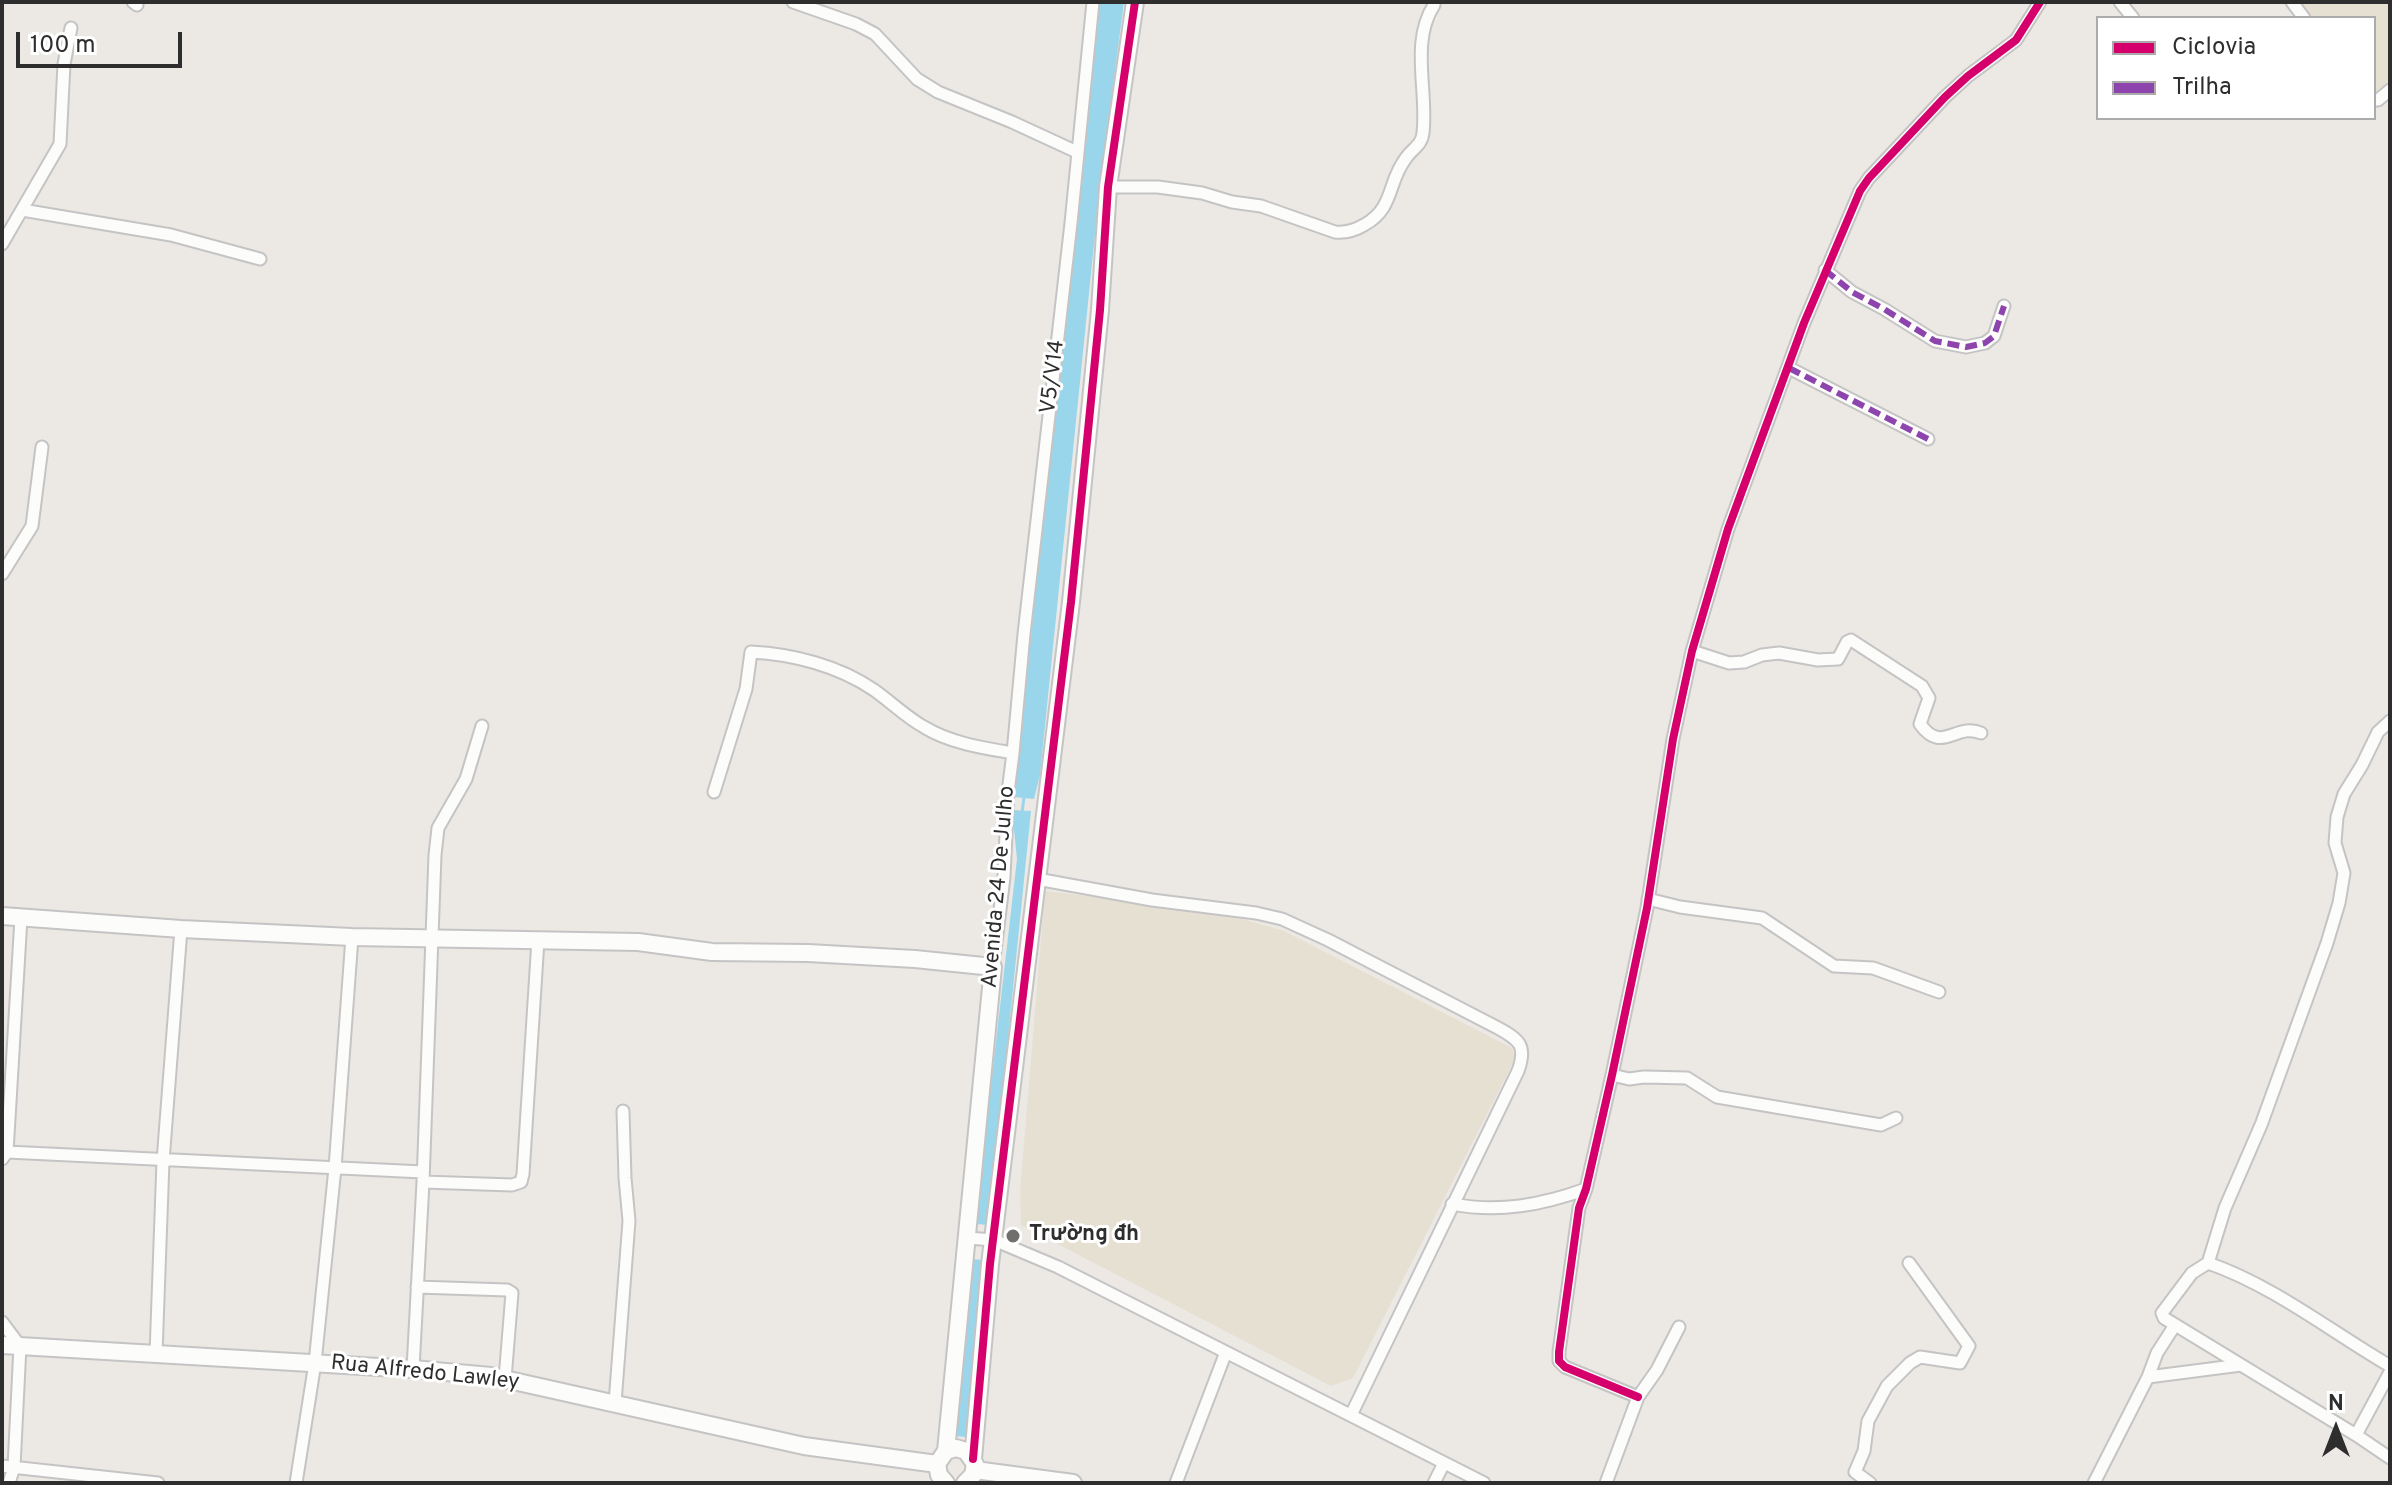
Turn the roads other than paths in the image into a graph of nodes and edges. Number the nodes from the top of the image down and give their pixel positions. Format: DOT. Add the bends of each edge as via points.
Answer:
graph roads {
  1 [pos="793,2"];
  2 [pos="1093,2"];
  3 [pos="1135,2"];
  4 [pos="2040,2"];
  5 [pos="1434,5"];
  6 [pos="71,28"];
  7 [pos="1077,152"];
  8 [pos="1108,187"];
  9 [pos="22,210"];
  10 [pos="2,244"];
  11 [pos="260,259"];
  12 [pos="1825,270"];
  13 [pos="2004,306"];
  14 [pos="1789,368"];
  15 [pos="1928,439"];
  16 [pos="42,447"];
  17 [pos="2,574"];
  18 [pos="1692,651"];
  19 [pos="2390,721"];
  20 [pos="482,726"];
  21 [pos="1981,733"];
  22 [pos="1013,753"];
  23 [pos="714,792"];
  24 [pos="1037,879"];
  25 [pos="1648,899"];
  26 [pos="2,916"];
  27 [pos="21,918"];
  28 [pos="181,929"];
  29 [pos="352,937"];
  30 [pos="432,939"];
  31 [pos="538,940"];
  32 [pos="993,967"];
  33 [pos="1939,992"];
  34 [pos="1612,1075"];
  35 [pos="623,1111"];
  36 [pos="1896,1118"];
  37 [pos="4,1156"];
  38 [pos="163,1161"];
  39 [pos="335,1168"];
  40 [pos="423,1177"];
  41 [pos="1586,1189"];
  42 [pos="1452,1204"];
  43 [pos="967,1238"];
  44 [pos="994,1240"];
  45 [pos="1909,1263"];
  46 [pos="2208,1263"];
  47 [pos="417,1287"];
  48 [pos="2,1322"];
  49 [pos="2175,1325"];
  50 [pos="1679,1327"];
  51 [pos="2,1345"];
  52 [pos="20,1346"];
  53 [pos="1226,1352"];
  54 [pos="156,1354"];
  55 [pos="315,1363"];
  56 [pos="2241,1365"];
  57 [pos="2390,1366"];
  58 [pos="413,1369"];
  59 [pos="2390,1372"];
  60 [pos="2148,1377"];
  61 [pos="505,1379"];
  62 [pos="1638,1397"];
  63 [pos="615,1403"];
  64 [pos="1351,1415"];
  65 [pos="2356,1435"];
  66 [pos="2390,1458"];
  67 [pos="1444,1463"];
  68 [pos="8,1466"];
  69 [pos="942,1472"];
  70 [pos="970,1475"];
  71 [pos="9,1483"];
  72 [pos="158,1483"];
  73 [pos="296,1483"];
  74 [pos="1073,1483"];
  75 [pos="1176,1483"];
  76 [pos="1434,1483"];
  77 [pos="1484,1483"];
  78 [pos="1606,1483"];
  79 [pos="1870,1483"];
  80 [pos="2094,1483"];
  1 -- 7 [label="street" via="875,34 917,79 938,92"];
  2 -- 7 [label="street, V5/V14"];
  3 -- 8 [label="street"];
  4 -- 12 [label="street" via="2016,40 1945,97 1869,178"];
  5 -- 8 [label="street" via="1423,33 1423,138 1406,157 1381,213 1359,228 1335,232 1261,206 1190,191"];
  6 -- 9 [label="street" via="60,144"];
  7 -- 22 [label="street, V5/V14"];
  8 -- 24 [label="street" via="1071,602"];
  9 -- 10 [label="street"];
  9 -- 11 [label="street" via="171,235"];
  12 -- 13 [label="street" via="1935,341 1966,347 1985,343 1994,336"];
  12 -- 14 [label="street"];
  14 -- 15 [label="street"];
  14 -- 18 [label="street" via="1728,529"];
  16 -- 17 [label="street" via="32,526"];
  18 -- 21 [label="street" via="1729,663 1779,653 1838,659 1851,640 1922,686 1929,698 1921,728 1943,739 1966,730"];
  18 -- 25 [label="street"];
  19 -- 46 [label="street" via="2378,732 2344,794 2335,843 2344,873 2339,903"];
  20 -- 30 [label="street" via="466,779 438,828"];
  22 -- 23 [label="street" via="958,742 923,727 856,678 780,653 751,652 746,689"];
  22 -- 32 [label="street, Avenida 24 De Julho"];
  24 -- 42 [label="street" via="1282,919 1513,1036 1522,1058"];
  24 -- 44 [label="street"];
  25 -- 33 [label="street" via="1762,918 1834,966 1886,971"];
  25 -- 34 [label="street"];
  26 -- 27 [label="street"];
  27 -- 28 [label="street"];
  27 -- 37 [label="street"];
  28 -- 29 [label="street"];
  28 -- 38 [label="street"];
  29 -- 30 [label="street"];
  29 -- 39 [label="street"];
  30 -- 31 [label="street"];
  30 -- 40 [label="street"];
  31 -- 32 [label="street"];
  31 -- 40 [label="street" via="521,1182"];
  32 -- 43 [label="street, Avenida 24 De Julho"];
  34 -- 36 [label="street" via="1687,1078 1717,1097 1881,1125"];
  34 -- 41 [label="street"];
  35 -- 63 [label="street" via="629,1221"];
  37 -- 38 [label="street"];
  38 -- 39 [label="street"];
  38 -- 54 [label="street"];
  39 -- 40 [label="street"];
  39 -- 55 [label="street"];
  40 -- 47 [label="street"];
  41 -- 42 [label="street" via="1516,1208"];
  41 -- 62 [label="street" via="1559,1361"];
  42 -- 64 [label="street"];
  43 -- 44 [label="street"];
  43 -- 69 [label="street, Avenida 24 De Julho"];
  44 -- 53 [label="street"];
  44 -- 70 [label="street"];
  45 -- 79 [label="street" via="1969,1346 1960,1363 1920,1357 1887,1386 1868,1421 1855,1472"];
  46 -- 49 [label="street" via="2192,1273 2162,1313"];
  46 -- 57 [label="street" via="2277,1295"];
  47 -- 58 [label="street"];
  47 -- 61 [label="street" via="512,1293"];
  48 -- 52 [label="street"];
  49 -- 56 [label="street"];
  49 -- 60 [label="street"];
  50 -- 62 [label="street"];
  51 -- 52 [label="street, Rua Alfredo Lawley"];
  52 -- 54 [label="street, Rua Alfredo Lawley"];
  52 -- 68 [label="street"];
  53 -- 64 [label="street"];
  53 -- 75 [label="street"];
  54 -- 55 [label="street, Rua Alfredo Lawley"];
  55 -- 58 [label="street, Rua Alfredo Lawley"];
  55 -- 73 [label="street"];
  56 -- 60 [label="street"];
  56 -- 65 [label="street"];
  58 -- 61 [label="street, Rua Alfredo Lawley"];
  59 -- 65 [label="street"];
  60 -- 80 [label="street"];
  61 -- 63 [label="street, Rua Alfredo Lawley"];
  62 -- 78 [label="street"];
  63 -- 69 [label="street, Rua Alfredo Lawley"];
  64 -- 67 [label="street"];
  65 -- 66 [label="street"];
  67 -- 76 [label="street"];
  67 -- 77 [label="street"];
  68 -- 71 [label="street"];
  68 -- 72 [label="street"];
  69 -- 70 [label="street, Rua Alfredo Lawley" via="961,1449"];
  70 -- 74 [label="street"];
}
